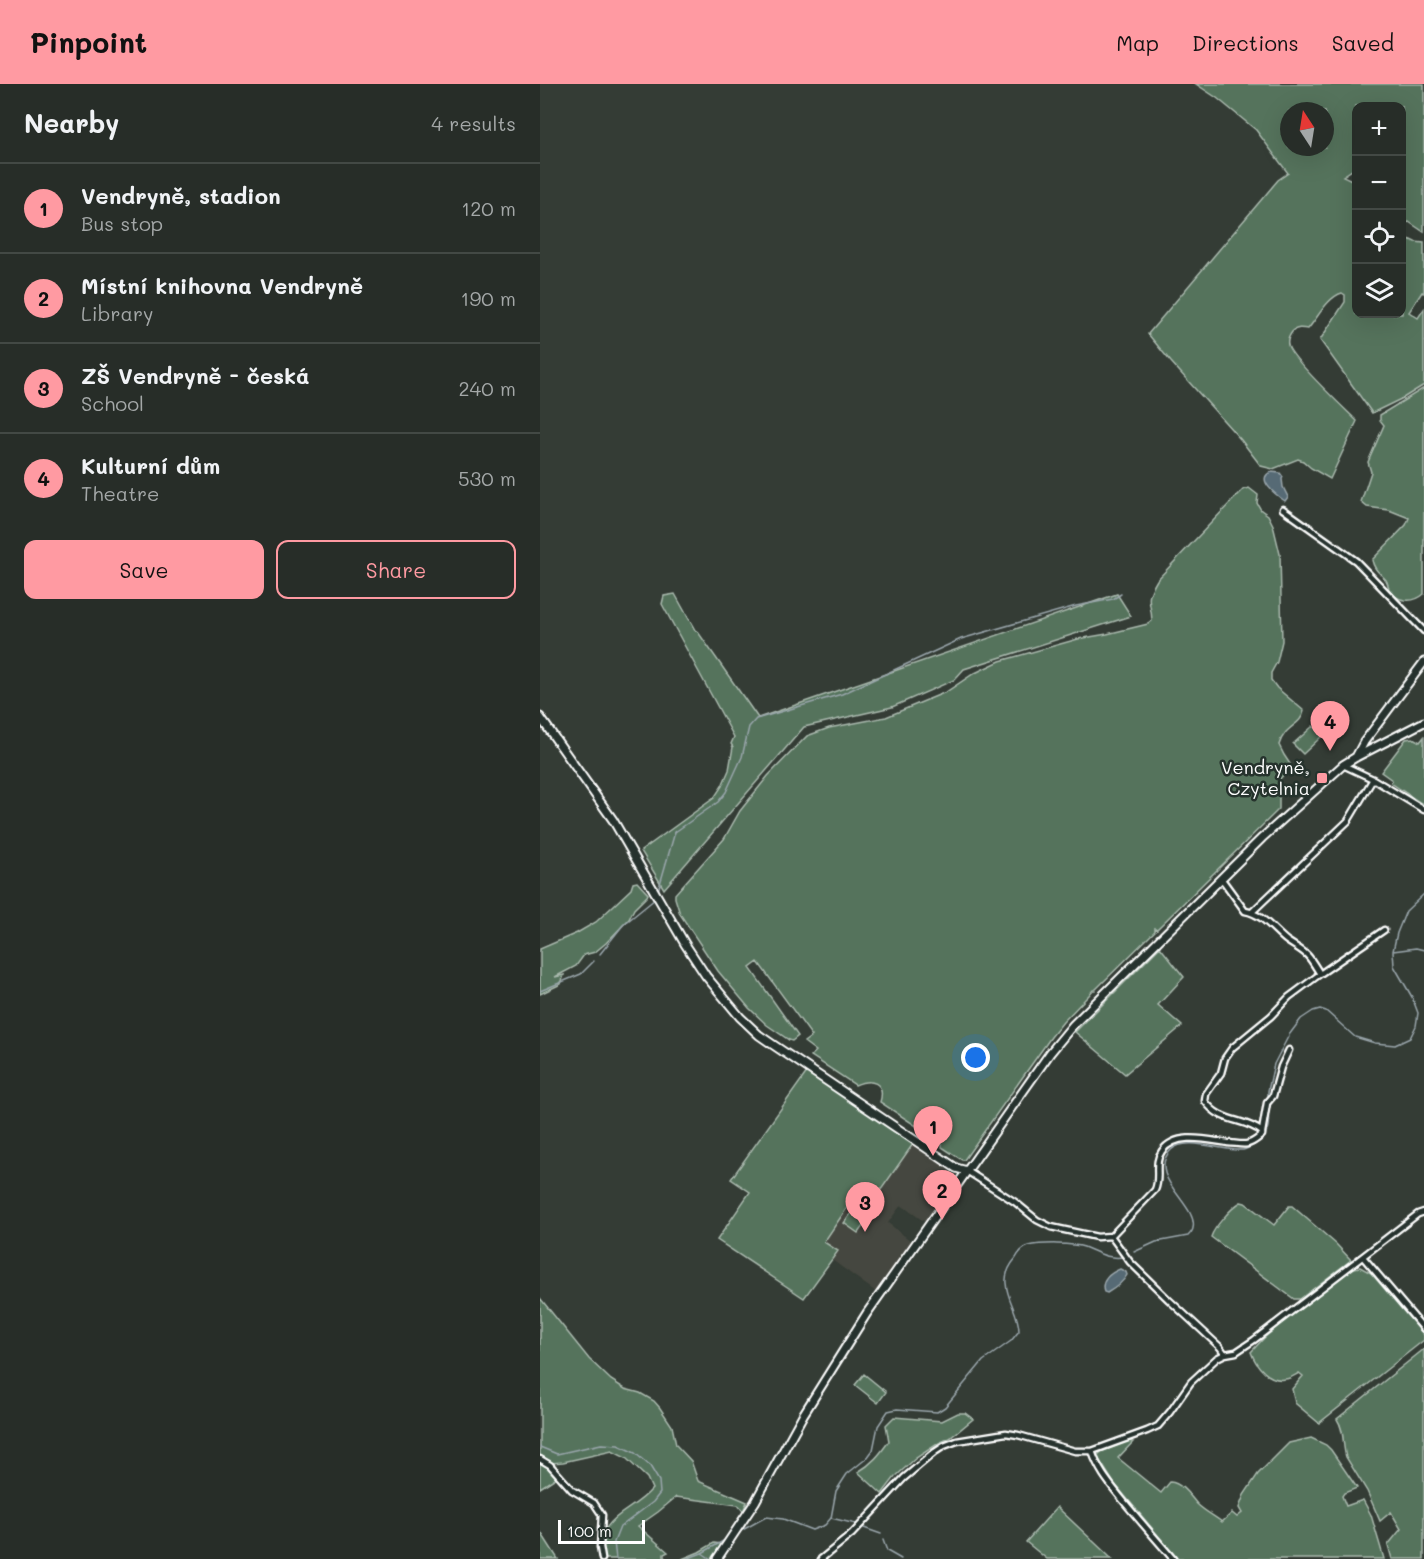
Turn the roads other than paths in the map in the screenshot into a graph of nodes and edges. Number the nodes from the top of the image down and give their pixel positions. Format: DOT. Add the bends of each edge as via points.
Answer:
graph roads {
  1 [pos="1284,509"];
  2 [pos="1424,631"];
  3 [pos="1424,662"];
  4 [pos="540,717"];
  5 [pos="1424,722"];
  6 [pos="1356,757"];
  7 [pos="1343,765"];
  8 [pos="1373,778"];
  9 [pos="1424,810"];
  10 [pos="1221,878"];
  11 [pos="1252,912"];
  12 [pos="1384,930"];
  13 [pos="1320,974"];
  14 [pos="1289,1050"];
  15 [pos="1262,1132"];
  16 [pos="967,1171"];
  17 [pos="1424,1212"];
  18 [pos="1111,1236"];
  19 [pos="1363,1257"];
  20 [pos="1424,1329"];
  21 [pos="1225,1354"];
  22 [pos="1092,1451"];
  23 [pos="540,1459"];
  24 [pos="602,1559"];
  25 [pos="718,1559"];
  26 [pos="821,1559"];
  27 [pos="1173,1559"];
  1 -- 2 [label="street" via="1356,561"];
  3 -- 6 [label="street"];
  4 -- 16 [label="street" via="613,820 706,976 740,1017 759,1035 826,1081 956,1168"];
  5 -- 6 [label="street"];
  6 -- 7 [label="street"];
  7 -- 8 [label="street"];
  7 -- 10 [label="street"];
  8 -- 9 [label="street"];
  8 -- 11 [label="street" via="1348,821"];
  10 -- 11 [label="street" via="1245,911"];
  10 -- 16 [label="street" via="1074,1025"];
  11 -- 13 [label="street" via="1301,949"];
  12 -- 13 [label="street"];
  13 -- 15 [label="street" via="1232,1048 1206,1094 1207,1104 1222,1116"];
  14 -- 15 [label="street" via="1267,1103"];
  15 -- 18 [label="street" via="1255,1141 1243,1145 1188,1138 1170,1143 1157,1162 1155,1190"];
  16 -- 18 [label="street" via="1052,1227 1096,1237"];
  16 -- 25 [label="street" via="867,1313"];
  17 -- 19 [label="street"];
  18 -- 21 [label="street" via="1130,1262"];
  19 -- 20 [label="street"];
  19 -- 21 [label="street" via="1254,1340"];
  21 -- 22 [label="street" via="1191,1382 1158,1426"];
  22 -- 26 [label="street" via="1075,1451 1006,1433 944,1446 904,1478 852,1534"];
  22 -- 27 [label="street" via="1101,1473"];
  23 -- 24 [label="street" via="572,1490 594,1503 602,1515"];
}
